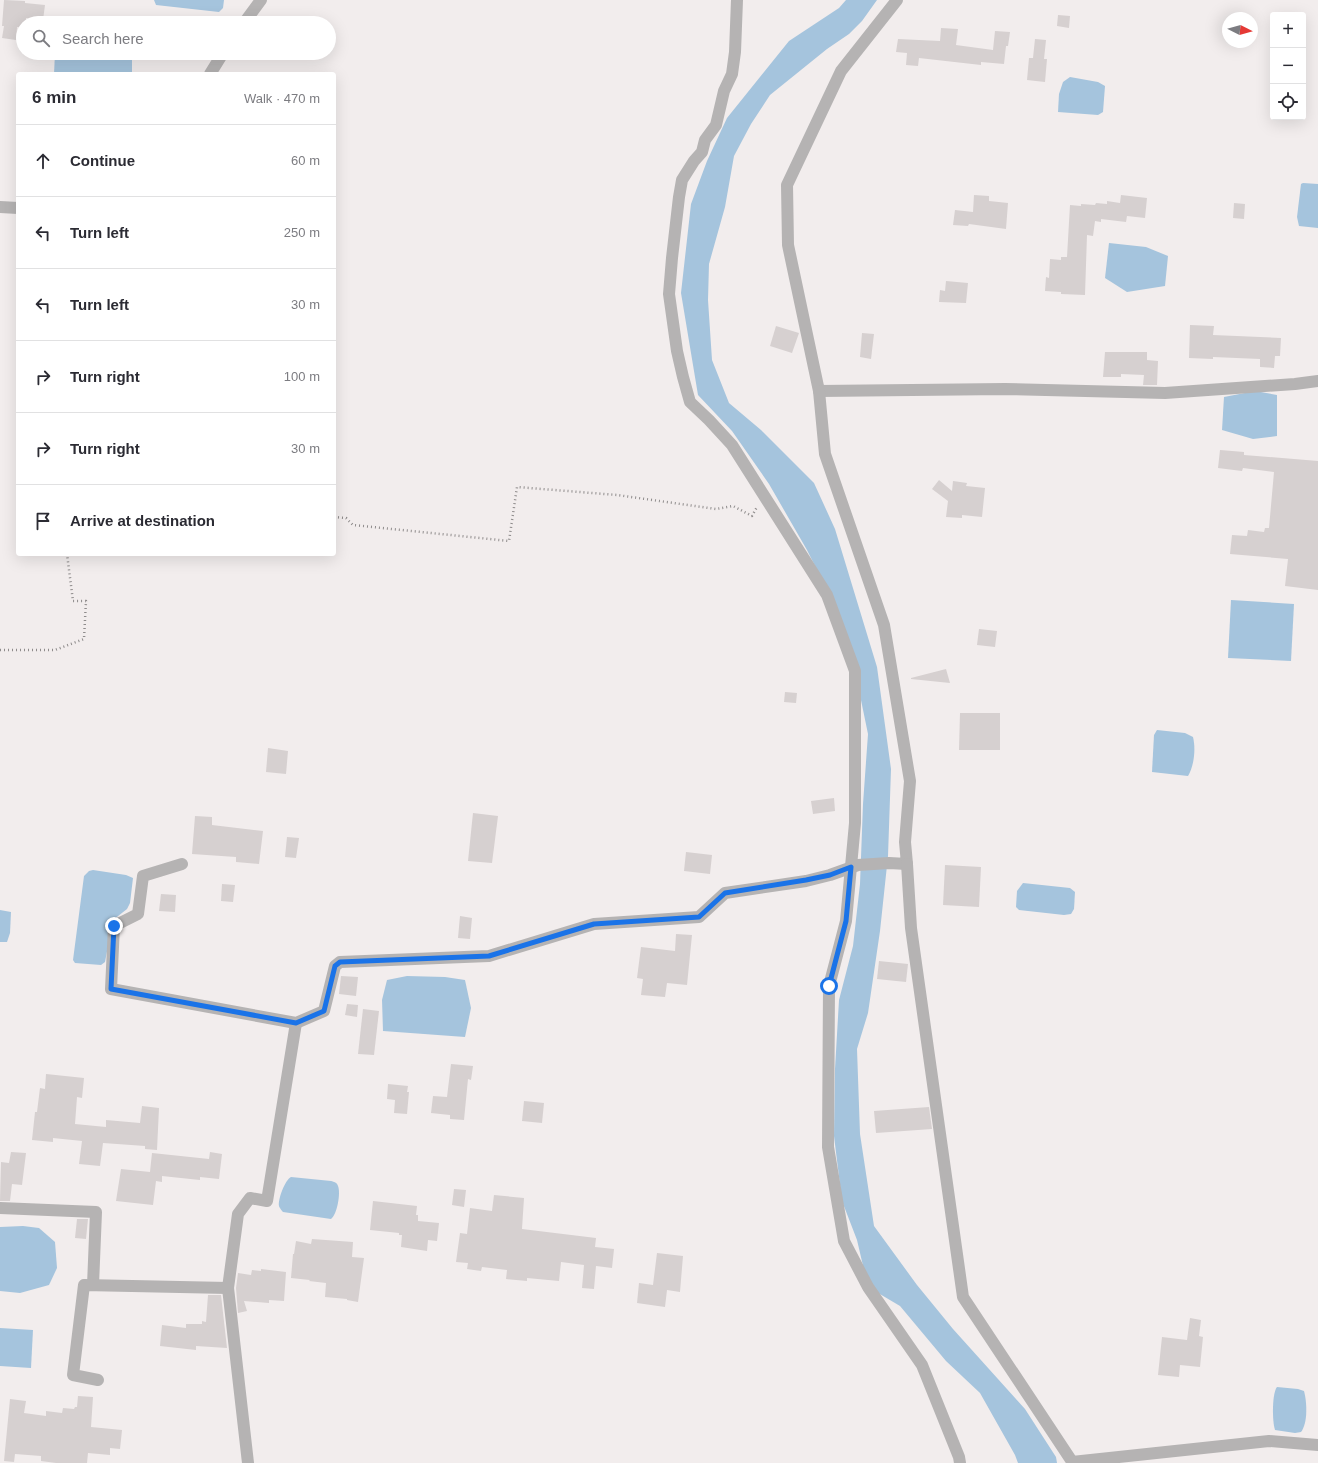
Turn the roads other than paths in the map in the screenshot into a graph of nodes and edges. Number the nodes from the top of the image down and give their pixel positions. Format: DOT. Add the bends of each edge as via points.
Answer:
graph roads {
  1 [pos="261,0"];
  2 [pos="737,0"];
  3 [pos="897,0"];
  4 [pos="249,16"];
  5 [pos="219,60"];
  6 [pos="211,72"];
  7 [pos="0,207"];
  8 [pos="16,208"];
  9 [pos="1318,381"];
  10 [pos="819,391"];
  11 [pos="182,864"];
  12 [pos="907,864"];
  13 [pos="854,866"];
  14 [pos="296,1023"];
  15 [pos="0,1208"];
  16 [pos="93,1285"];
  17 [pos="228,1288"];
  18 [pos="98,1380"];
  19 [pos="1318,1445"];
  20 [pos="248,1463"];
  21 [pos="960,1463"];
  22 [pos="1072,1463"];
  1 -- 4 [label="street"];
  2 -- 13 [label="street" via="732,74 724,91 716,125 705,140 702,152 682,180 669,294 677,351 690,402 732,445 827,596 855,671"];
  3 -- 10 [label="street" via="841,71 787,185 788,244"];
  5 -- 6 [label="street"];
  7 -- 8 [label="street"];
  9 -- 10 [label="street" via="1165,393 1005,389"];
  10 -- 12 [label="street" via="825,454 884,625 910,781"];
  11 -- 14 [label="street" via="143,876 138,914 114,926 111,989"];
  12 -- 13 [label="street"];
  12 -- 22 [label="street" via="911,928 963,1297"];
  13 -- 14 [label="street" via="830,875 725,893 699,917 594,924 489,956 340,962 335,966 324,1011"];
  13 -- 21 [label="street" via="846,921 829,986 828,1147 844,1241 868,1287 922,1365"];
  14 -- 17 [label="street" via="267,1201 250,1198 238,1214"];
  15 -- 16 [label="street" via="96,1212"];
  16 -- 17 [label="street"];
  16 -- 18 [label="street" via="84,1285 73,1375"];
  17 -- 20 [label="street"];
  19 -- 22 [label="street" via="1269,1441"];
}
